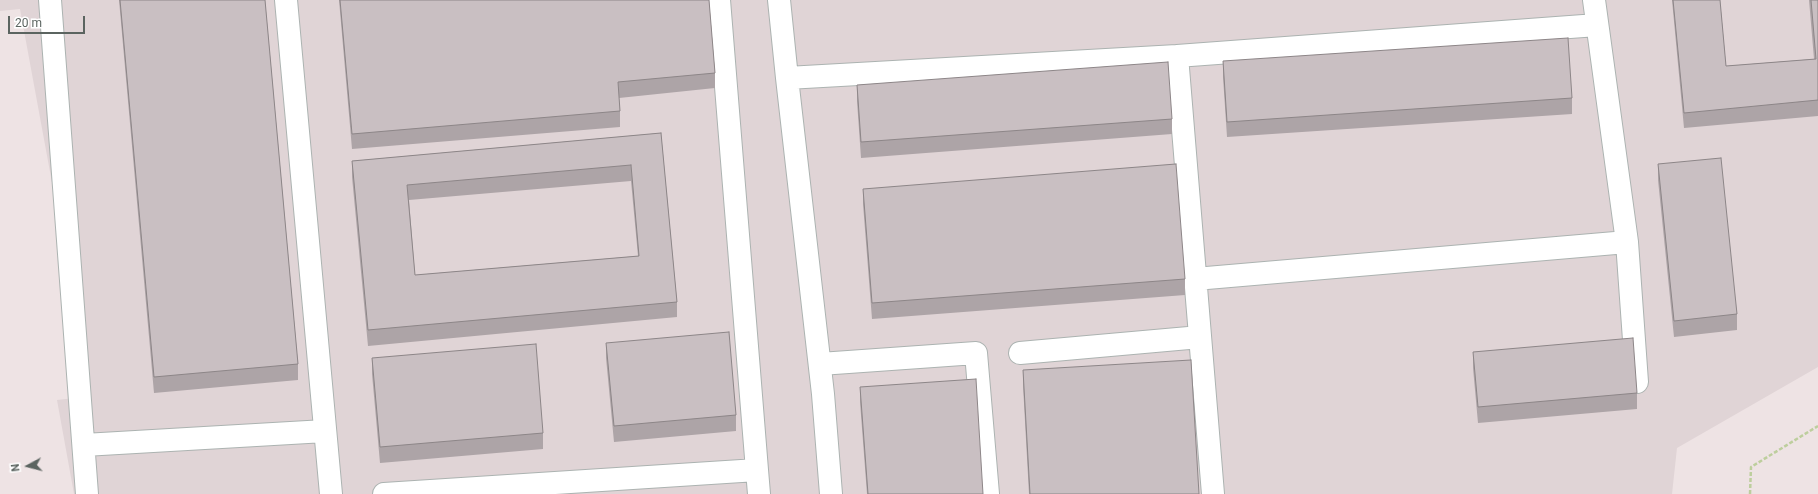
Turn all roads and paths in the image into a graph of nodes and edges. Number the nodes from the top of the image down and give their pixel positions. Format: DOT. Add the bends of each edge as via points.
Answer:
graph roads {
  1 [pos="50,0"];
  2 [pos="286,0"];
  3 [pos="719,0"];
  4 [pos="779,0"];
  5 [pos="1594,0"];
  6 [pos="1597,25"];
  7 [pos="1177,56"];
  8 [pos="787,78"];
  9 [pos="1627,242"];
  10 [pos="1195,279"];
  11 [pos="1200,337"];
  12 [pos="1020,353"];
  13 [pos="820,364"];
  14 [pos="1637,382"];
  15 [pos="1818,426"];
  16 [pos="325,431"];
  17 [pos="84,445"];
  18 [pos="757,470"];
  19 [pos="87,494"];
  20 [pos="330,494"];
  21 [pos="384,494"];
  22 [pos="759,494"];
  23 [pos="831,494"];
  24 [pos="988,494"];
  25 [pos="1213,494"];
  26 [pos="1750,494"];
  1 -- 17 [label="lane"];
  2 -- 16 [label="lane"];
  3 -- 18 [label="lane"];
  4 -- 8 [label="lane"];
  5 -- 6 [label="lane"];
  6 -- 7 [label="lane"];
  6 -- 9 [label="lane"];
  7 -- 8 [label="lane"];
  7 -- 10 [label="lane"];
  8 -- 13 [label="lane"];
  9 -- 10 [label="lane"];
  9 -- 14 [label="lane"];
  10 -- 11 [label="lane"];
  11 -- 12 [label="lane"];
  11 -- 25 [label="lane"];
  13 -- 23 [label="lane"];
  13 -- 24 [label="lane" via="976,352"];
  15 -- 26 [label="path" via="1751,467"];
  16 -- 17 [label="lane"];
  16 -- 20 [label="lane"];
  17 -- 19 [label="lane"];
  18 -- 21 [label="lane"];
  18 -- 22 [label="lane"];
}
